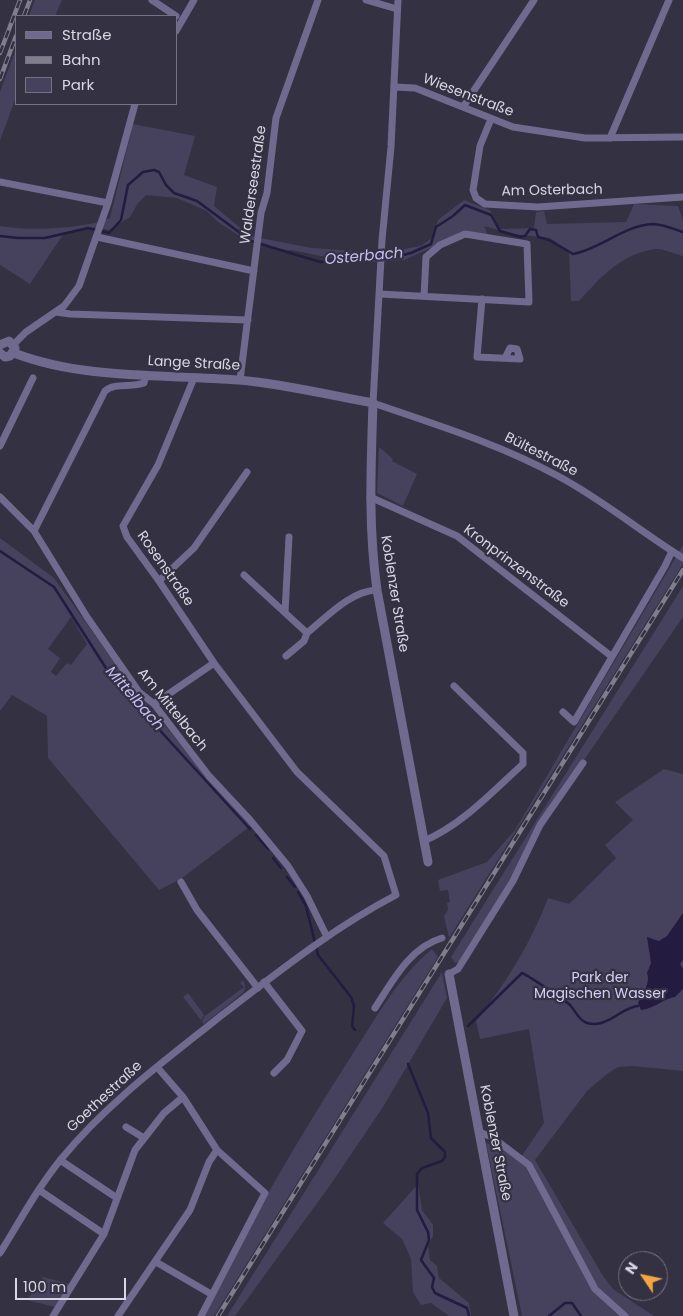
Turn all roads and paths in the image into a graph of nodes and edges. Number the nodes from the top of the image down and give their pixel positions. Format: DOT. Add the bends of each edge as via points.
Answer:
graph roads {
  1 [pos="152,0"];
  2 [pos="194,0"];
  3 [pos="318,0"];
  4 [pos="366,0"];
  5 [pos="398,0"];
  6 [pos="534,0"];
  7 [pos="669,0"];
  8 [pos="397,9"];
  9 [pos="174,15"];
  10 [pos="178,17"];
  11 [pos="183,21"];
  12 [pos="178,28"];
  13 [pos="394,87"];
  14 [pos="135,105"];
  15 [pos="464,107"];
  16 [pos="491,119"];
  17 [pos="683,137"];
  18 [pos="610,138"];
  19 [pos="0,182"];
  20 [pos="683,197"];
  21 [pos="108,202"];
  22 [pos="98,234"];
  23 [pos="254,271"];
  24 [pos="380,294"];
  25 [pos="424,296"];
  26 [pos="482,299"];
  27 [pos="56,312"];
  28 [pos="248,320"];
  29 [pos="0,345"];
  30 [pos="14,348"];
  31 [pos="0,353"];
  32 [pos="504,358"];
  33 [pos="146,375"];
  34 [pos="33,378"];
  35 [pos="194,378"];
  36 [pos="240,380"];
  37 [pos="373,403"];
  38 [pos="0,446"];
  39 [pos="247,472"];
  40 [pos="0,497"];
  41 [pos="370,498"];
  42 [pos="34,531"];
  43 [pos="289,537"];
  44 [pos="674,553"];
  45 [pos="683,558"];
  46 [pos="244,576"];
  47 [pos="159,581"];
  48 [pos="376,590"];
  49 [pos="284,612"];
  50 [pos="307,633"];
  51 [pos="286,656"];
  52 [pos="611,656"];
  53 [pos="214,662"];
  54 [pos="454,686"];
  55 [pos="154,704"];
  56 [pos="564,712"];
  57 [pos="583,763"];
  58 [pos="424,842"];
  59 [pos="428,862"];
  60 [pos="181,882"];
  61 [pos="396,895"];
  62 [pos="327,937"];
  63 [pos="442,938"];
  64 [pos="449,974"];
  65 [pos="264,982"];
  66 [pos="258,988"];
  67 [pos="375,1008"];
  68 [pos="156,1067"];
  69 [pos="274,1073"];
  70 [pos="183,1097"];
  71 [pos="126,1127"];
  72 [pos="479,1132"];
  73 [pos="144,1138"];
  74 [pos="217,1150"];
  75 [pos="60,1160"];
  76 [pos="39,1190"];
  77 [pos="117,1198"];
  78 [pos="104,1234"];
  79 [pos="0,1253"];
  80 [pos="156,1262"];
  81 [pos="212,1294"];
  82 [pos="53,1316"];
  83 [pos="118,1316"];
  84 [pos="201,1316"];
  85 [pos="514,1316"];
  86 [pos="625,1316"];
  1 -- 9 [label="street"];
  2 -- 11 [label="street"];
  3 -- 23 [label="street, Walderseestraße" via="276,118"];
  4 -- 8 [label="street"];
  5 -- 8 [label="street, Koblenzer Straße"];
  6 -- 15 [label="street"];
  7 -- 18 [label="street"];
  8 -- 13 [label="street, Koblenzer Straße"];
  10 -- 11 [label="street"];
  11 -- 12 [label="street"];
  13 -- 15 [label="street, Wiesenstraße" via="415,88"];
  13 -- 24 [label="street, Koblenzer Straße"];
  14 -- 21 [label="street"];
  15 -- 16 [label="street, Wiesenstraße"];
  16 -- 18 [label="street, Wiesenstraße" via="512,128 585,138"];
  16 -- 20 [label="street, Am Osterbach" via="480,146 473,190 476,198 486,204 538,207"];
  17 -- 18 [label="street, Wiesenstraße"];
  19 -- 21 [label="street"];
  21 -- 22 [label="street"];
  22 -- 23 [label="street"];
  22 -- 27 [label="street" via="78,286"];
  23 -- 28 [label="street, Walderseestraße"];
  24 -- 25 [label="street"];
  24 -- 37 [label="street, Koblenzer Straße"];
  25 -- 26 [label="street"];
  25 -- 26 [label="street" via="426,257 440,245 464,234 526,244 529,302"];
  26 -- 32 [label="street" via="477,357"];
  27 -- 28 [label="street"];
  27 -- 30 [label="street" via="26,332"];
  28 -- 36 [label="street, Walderseestraße"];
  29 -- 30 [label="street" via="7,341"];
  30 -- 31 [label="street" via="8,357"];
  30 -- 33 [label="street, Lange Straße" via="47,365"];
  33 -- 35 [label="street, Lange Straße"];
  33 -- 42 [label="street" via="144,383 110,386 105,391"];
  34 -- 38 [label="street"];
  35 -- 36 [label="street, Lange Straße"];
  35 -- 47 [label="street, Rosenstraße" via="158,465 123,526 127,537"];
  36 -- 37 [label="street, Lange Straße"];
  37 -- 41 [label="street, Koblenzer Straße"];
  37 -- 44 [label="street, Bültestraße" via="481,439 538,466 604,504"];
  39 -- 47 [label="street" via="194,548"];
  40 -- 42 [label="street, Am Mittelbach"];
  41 -- 48 [label="street, Koblenzer Straße"];
  41 -- 52 [label="street, Kronprinzenstraße" via="457,536"];
  42 -- 55 [label="street, Am Mittelbach" via="87,617 139,692"];
  43 -- 49 [label="street"];
  44 -- 45 [label="street, Bültestraße"];
  44 -- 52 [label="street"];
  46 -- 49 [label="street"];
  47 -- 53 [label="street, Rosenstraße"];
  48 -- 50 [label="street" via="364,590"];
  48 -- 58 [label="street, Koblenzer Straße"];
  49 -- 50 [label="street"];
  50 -- 51 [label="street" via="304,641"];
  52 -- 56 [label="street" via="574,722"];
  53 -- 55 [label="street"];
  53 -- 61 [label="street, Rosenstraße" via="297,772 384,856"];
  54 -- 58 [label="street" via="523,753 524,764 462,818"];
  55 -- 62 [label="street, Am Mittelbach" via="209,776 288,866"];
  57 -- 64 [label="street" via="540,825 516,875 458,969"];
  58 -- 59 [label="street, Koblenzer Straße"];
  60 -- 66 [label="street" via="197,910"];
  61 -- 62 [label="street, Goethestraße"];
  62 -- 65 [label="street, Goethestraße"];
  63 -- 67 [label="street" via="422,948 406,963"];
  64 -- 72 [label="street, Koblenzer Straße"];
  65 -- 66 [label="street, Goethestraße"];
  65 -- 69 [label="street" via="302,1031 288,1060"];
  66 -- 68 [label="street, Goethestraße"];
  68 -- 70 [label="street"];
  68 -- 75 [label="street, Goethestraße" via="111,1105"];
  70 -- 73 [label="street" via="164,1113"];
  70 -- 74 [label="street"];
  71 -- 73 [label="street"];
  72 -- 85 [label="street, Koblenzer Straße"];
  72 -- 86 [label="street" via="492,1137 529,1165 595,1289"];
  73 -- 77 [label="street"];
  74 -- 80 [label="street" via="190,1210"];
  74 -- 81 [label="street" via="266,1192"];
  75 -- 76 [label="street, Goethestraße"];
  75 -- 77 [label="street"];
  76 -- 78 [label="street"];
  76 -- 79 [label="street, Goethestraße"];
  77 -- 78 [label="street"];
  78 -- 82 [label="street"];
  80 -- 81 [label="street"];
  80 -- 83 [label="street"];
  81 -- 84 [label="street"];
}
